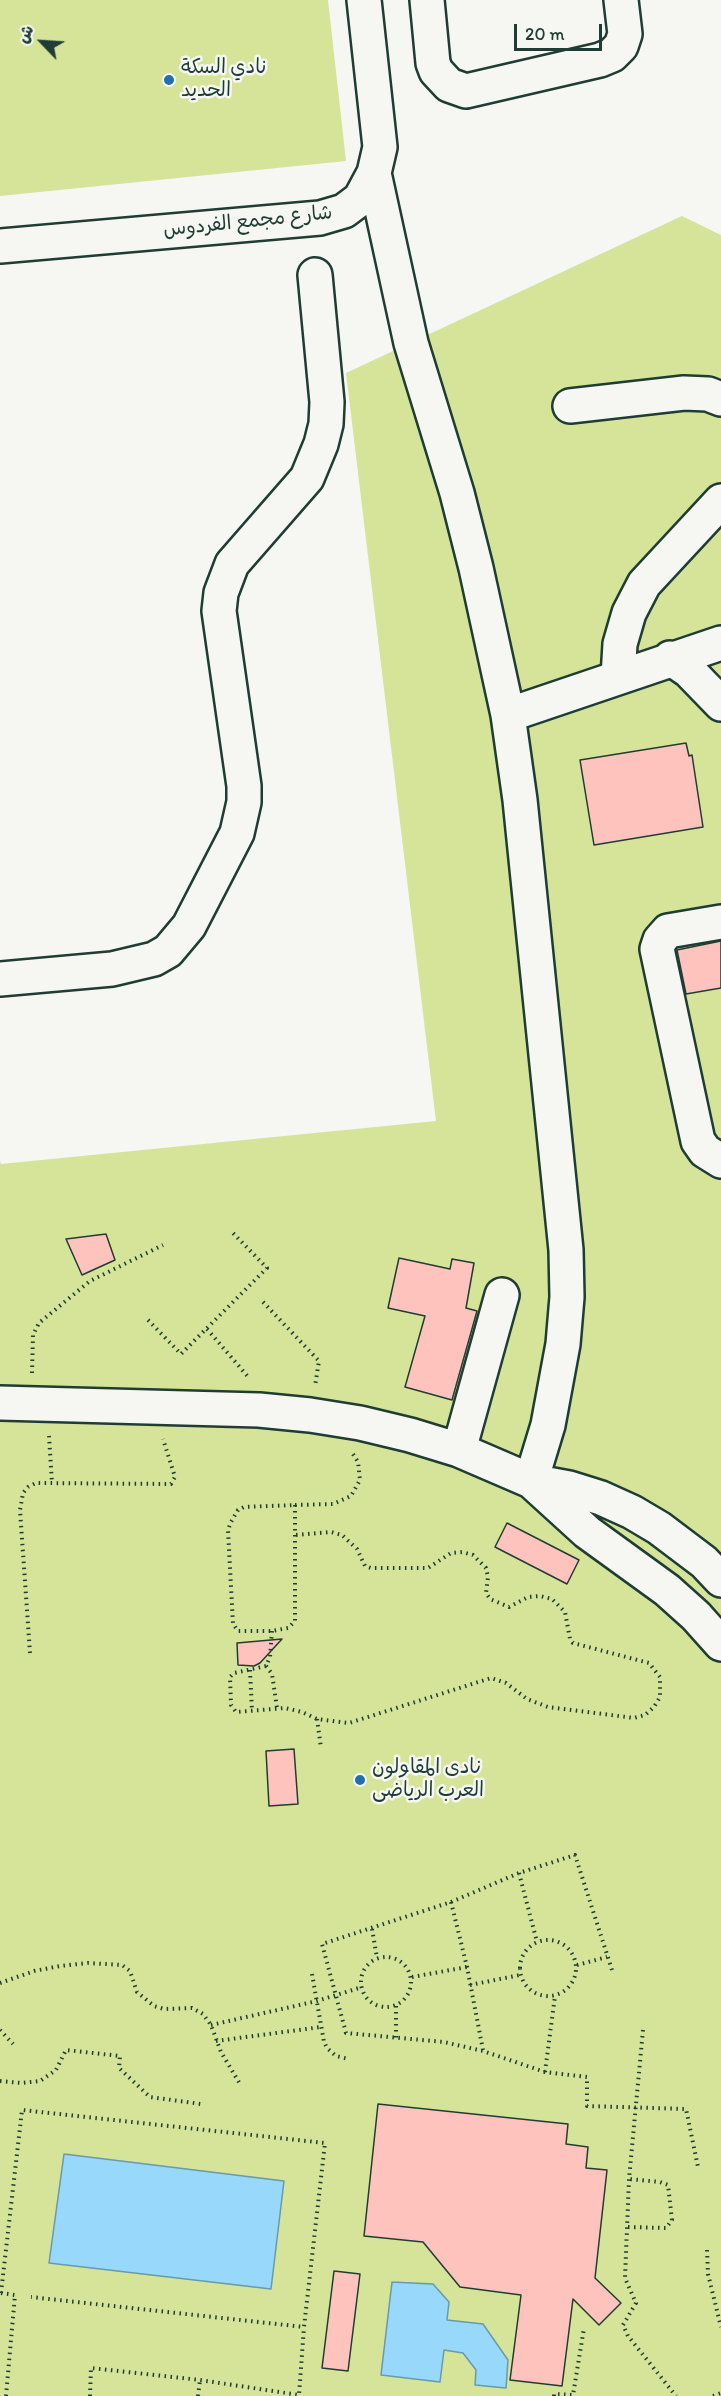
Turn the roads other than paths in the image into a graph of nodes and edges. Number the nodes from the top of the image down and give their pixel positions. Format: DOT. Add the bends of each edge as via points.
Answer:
graph roads {
  1 [pos="364,0"];
  2 [pos="427,0"];
  3 [pos="621,0"];
  4 [pos="374,174"];
  5 [pos="0,246"];
  6 [pos="315,275"];
  7 [pos="721,399"];
  8 [pos="570,406"];
  9 [pos="721,501"];
  10 [pos="721,643"];
  11 [pos="670,658"];
  12 [pos="618,676"];
  13 [pos="721,704"];
  14 [pos="508,715"];
  15 [pos="721,922"];
  16 [pos="0,979"];
  17 [pos="721,1161"];
  18 [pos="502,1295"];
  19 [pos="26,1404"];
  20 [pos="459,1450"];
  21 [pos="531,1481"];
  22 [pos="721,1580"];
  23 [pos="721,1644"];
  1 -- 4 [label="street, شارع مجمع الفردوس" via="380,147"];
  2 -- 3 [label="street" via="436,71 449,85 466,91 612,55 626,33"];
  4 -- 5 [label="street, شارع مجمع الفردوس" via="360,199 344,211 320,218"];
  4 -- 14 [label="street" via="411,343 460,504"];
  6 -- 16 [label="street" via="327,402 321,444 307,478 232,564 221,593 219,611 244,786 237,833 189,926 168,951 154,959 112,969"];
  7 -- 8 [label="street" via="684,393"];
  9 -- 12 [label="street" via="644,584 629,613 620,644"];
  10 -- 11 [label="street"];
  11 -- 12 [label="street"];
  11 -- 13 [label="street" via="689,671"];
  12 -- 14 [label="street"];
  14 -- 21 [label="street" via="566,1250 563,1344 548,1425"];
  15 -- 17 [label="street" via="668,931 657,949 699,1141 705,1151"];
  18 -- 20 [label="street"];
  19 -- 20 [label="street" via="259,1410 322,1417 410,1435"];
  20 -- 21 [label="street"];
  21 -- 22 [label="street" via="580,1491 632,1512 704,1562"];
  21 -- 23 [label="street" via="587,1532 667,1590"];
}
